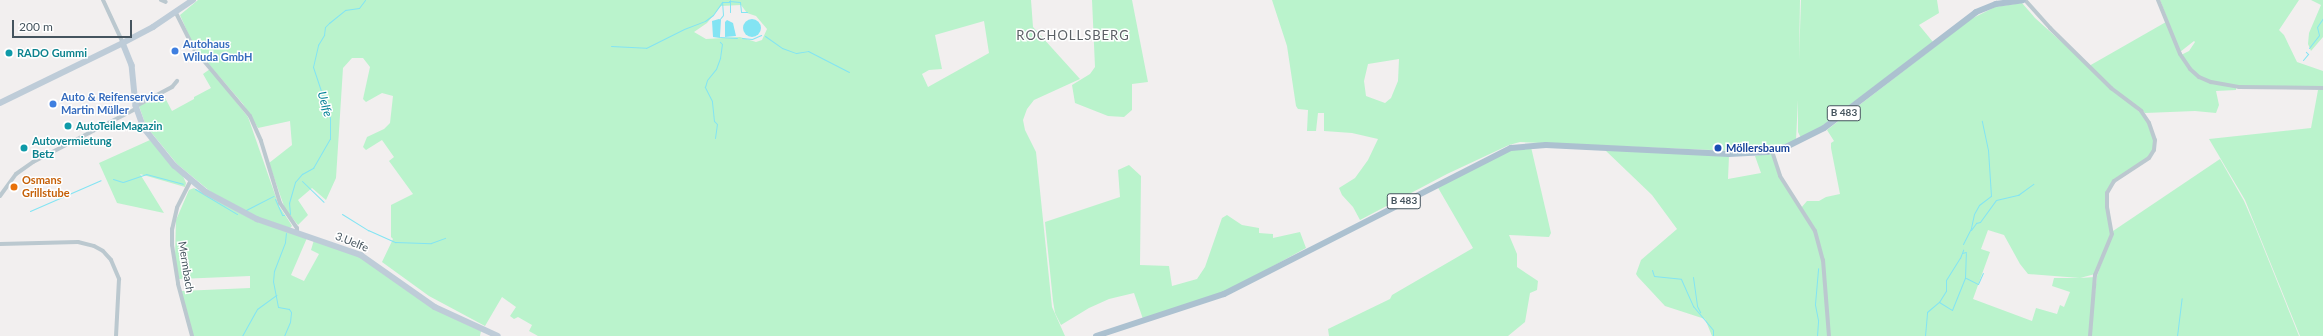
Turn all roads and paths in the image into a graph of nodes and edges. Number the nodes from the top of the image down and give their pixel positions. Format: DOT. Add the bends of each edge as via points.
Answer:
graph roads {
  1 [pos="103,0"];
  2 [pos="193,0"];
  3 [pos="2024,0"];
  4 [pos="2158,0"];
  5 [pos="176,13"];
  6 [pos="123,43"];
  7 [pos="177,81"];
  8 [pos="2323,88"];
  9 [pos="0,103"];
  10 [pos="136,107"];
  11 [pos="1772,151"];
  12 [pos="191,180"];
  13 [pos="0,185"];
  14 [pos="4,188"];
  15 [pos="0,196"];
  16 [pos="297,233"];
  17 [pos="0,244"];
  18 [pos="116,336"];
  19 [pos="192,336"];
  20 [pos="498,336"];
  21 [pos="1096,336"];
  22 [pos="1829,336"];
  23 [pos="2090,336"];
  1 -- 6 [label="street"];
  2 -- 5 [label="street"];
  3 -- 11 [label="main road, B 483" via="1996,4 1976,12 1824,128 1807,138"];
  3 -- 23 [label="street" via="2106,82 2141,111 2153,131 2155,145 2152,154 2114,181 2107,194 2112,234 2095,275"];
  4 -- 8 [label="street" via="2183,60 2195,74 2204,79 2246,88"];
  5 -- 6 [label="street"];
  5 -- 16 [label="street" via="194,49 250,116 261,141 280,203 297,228"];
  6 -- 9 [label="street"];
  6 -- 10 [label="street, 3.Uelfe" via="132,65"];
  7 -- 10 [label="street" via="172,87"];
  10 -- 12 [label="street, 3.Uelfe" via="152,140"];
  10 -- 14 [label="street" via="32,162 16,174"];
  11 -- 21 [label="main road, B 483" via="1728,154 1546,145 1511,148 1224,294"];
  11 -- 22 [label="street" via="1780,176 1815,230 1823,260"];
  12 -- 16 [label="street, 3.Uelfe" via="218,200 242,213"];
  12 -- 19 [label="street, Mermbach" via="177,208 172,229 172,245 178,284"];
  13 -- 14 [label="street"];
  14 -- 15 [label="street"];
  16 -- 20 [label="street, 3.Uelfe" via="361,255 435,307"];
  17 -- 18 [label="street" via="78,242 103,251 111,260 119,279"];
}
